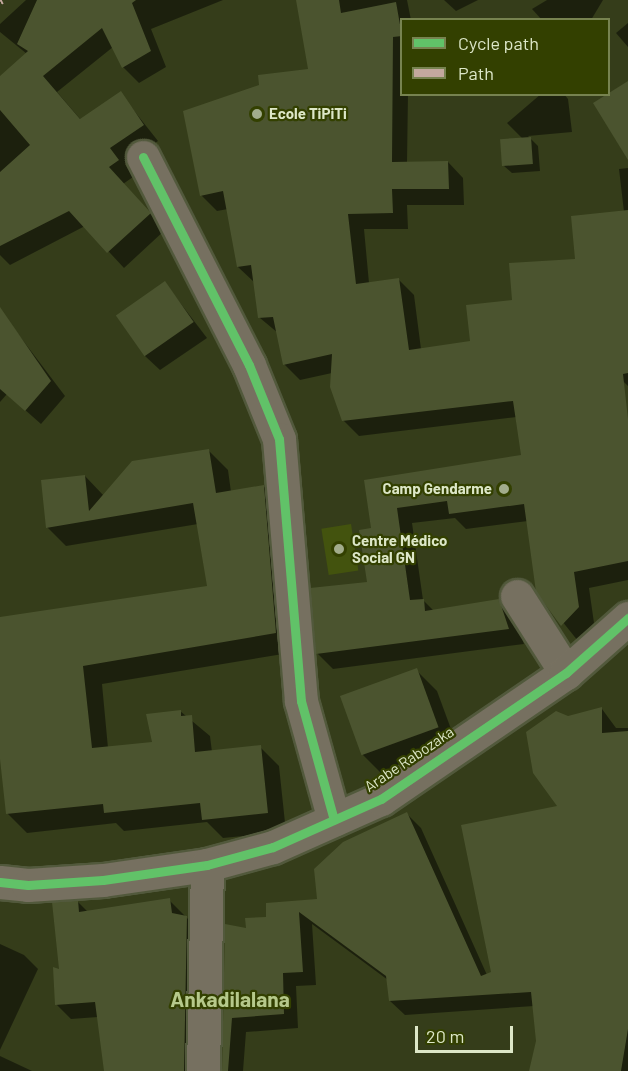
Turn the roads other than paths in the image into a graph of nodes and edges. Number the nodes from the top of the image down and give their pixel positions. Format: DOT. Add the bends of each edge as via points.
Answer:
graph roads {
  1 [pos="143,157"];
  2 [pos="517,596"];
  3 [pos="628,618"];
  4 [pos="566,673"];
  5 [pos="334,820"];
  6 [pos="207,866"];
  7 [pos="0,882"];
  8 [pos="203,1071"];
  1 -- 5 [label="street" via="249,365 279,439 301,701"];
  2 -- 4 [label="street"];
  3 -- 4 [label="street, Arabe Rabozaka"];
  4 -- 5 [label="street, Arabe Rabozaka" via="381,799"];
  5 -- 6 [label="street, Arabe Rabozaka" via="273,847"];
  6 -- 7 [label="street, Arabe Rabozaka" via="103,880 28,885"];
  6 -- 8 [label="street"];
}
